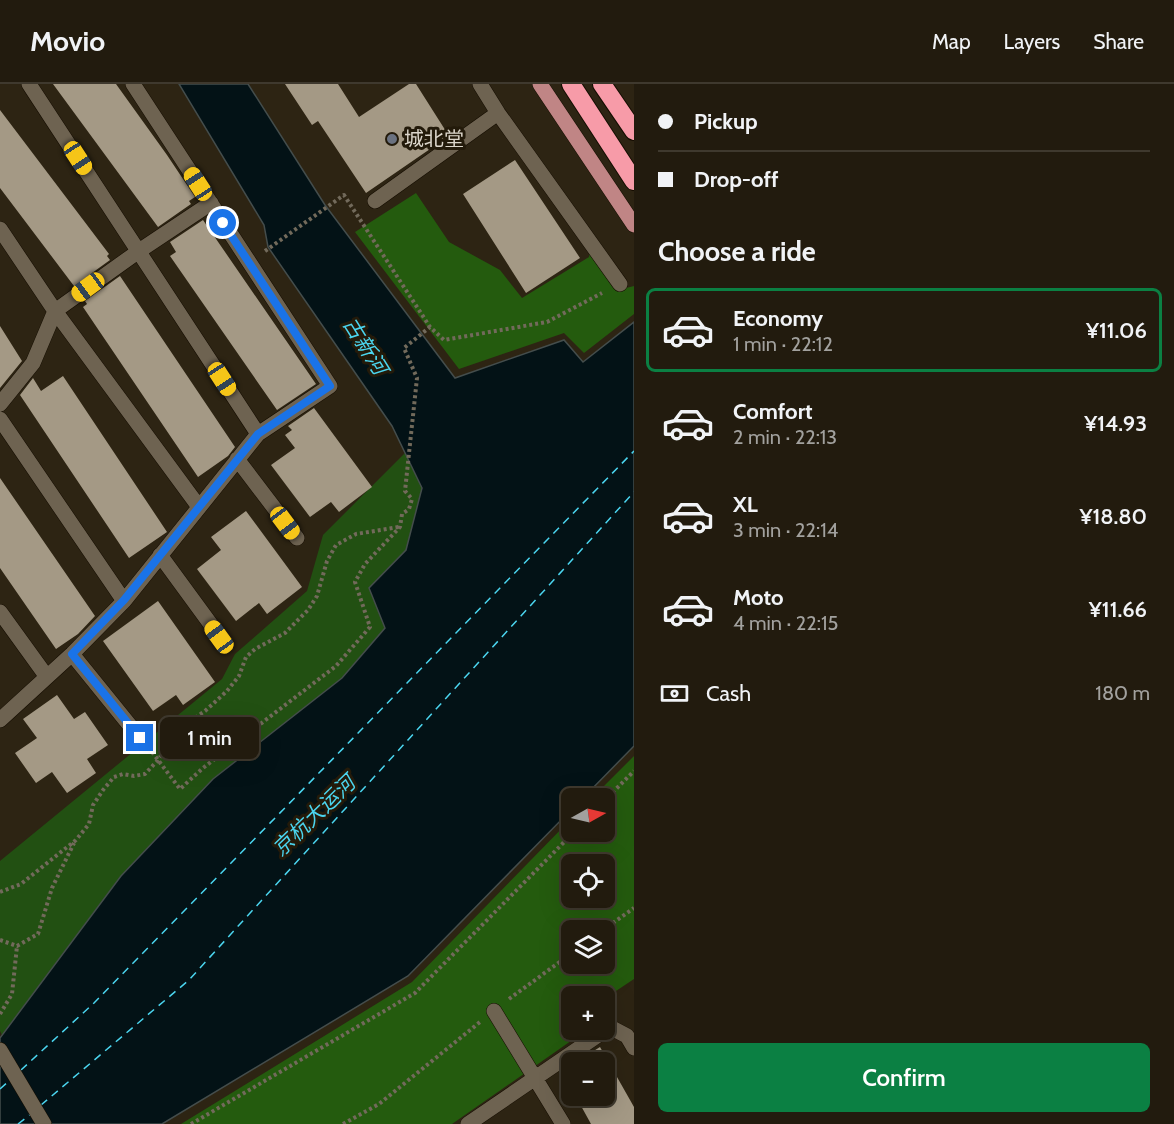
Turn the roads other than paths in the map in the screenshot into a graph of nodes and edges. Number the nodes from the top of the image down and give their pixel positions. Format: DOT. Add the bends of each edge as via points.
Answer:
graph roads {
  1 [pos="29,84"];
  2 [pos="133,84"];
  3 [pos="480,84"];
  4 [pos="540,84"];
  5 [pos="571,84"];
  6 [pos="602,84"];
  7 [pos="498,113"];
  8 [pos="634,131"];
  9 [pos="634,181"];
  10 [pos="375,201"];
  11 [pos="210,204"];
  12 [pos="634,225"];
  13 [pos="0,229"];
  14 [pos="138,251"];
  15 [pos="620,284"];
  16 [pos="55,311"];
  17 [pos="0,404"];
  18 [pos="0,419"];
  19 [pos="258,434"];
  20 [pos="237,459"];
  21 [pos="199,507"];
  22 [pos="297,538"];
  23 [pos="160,555"];
  24 [pos="124,600"];
  25 [pos="0,612"];
  26 [pos="219,637"];
  27 [pos="72,654"];
  28 [pos="47,677"];
  29 [pos="0,720"];
  30 [pos="140,738"];
  31 [pos="494,1011"];
  32 [pos="634,1048"];
  33 [pos="0,1050"];
  34 [pos="536,1077"];
  35 [pos="44,1124"];
  36 [pos="468,1124"];
  37 [pos="563,1124"];
  1 -- 14 [label="street"];
  2 -- 11 [label="street"];
  3 -- 7 [label="street"];
  4 -- 12 [label="main road"];
  5 -- 9 [label="highway"];
  6 -- 8 [label="highway"];
  7 -- 10 [label="street"];
  7 -- 15 [label="street"];
  11 -- 14 [label="street"];
  11 -- 19 [label="street" via="330,386"];
  13 -- 16 [label="street"];
  14 -- 16 [label="street"];
  14 -- 19 [label="street"];
  16 -- 17 [label="street" via="33,363"];
  16 -- 21 [label="street"];
  18 -- 24 [label="street"];
  19 -- 20 [label="street"];
  20 -- 21 [label="street"];
  20 -- 22 [label="street"];
  21 -- 23 [label="street"];
  23 -- 24 [label="street"];
  23 -- 26 [label="street"];
  24 -- 27 [label="street"];
  25 -- 28 [label="street"];
  27 -- 28 [label="street"];
  27 -- 30 [label="street"];
  28 -- 29 [label="street"];
  31 -- 34 [label="street"];
  32 -- 34 [label="street" via="627,1036 610,1027"];
  33 -- 35 [label="street"];
  34 -- 36 [label="street"];
  34 -- 37 [label="street"];
}
